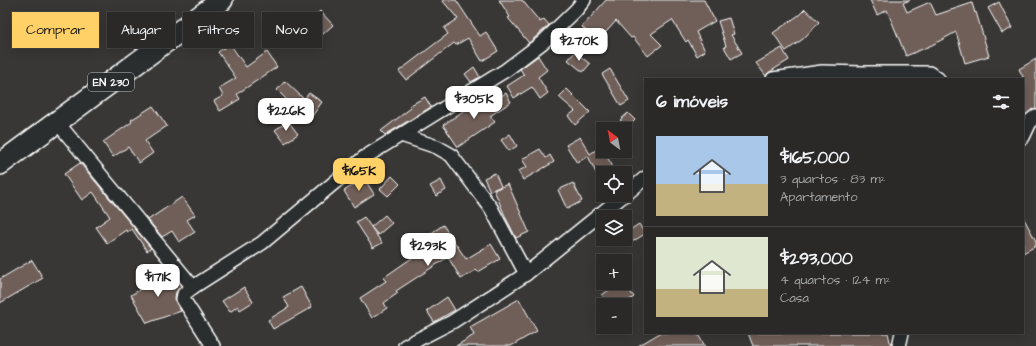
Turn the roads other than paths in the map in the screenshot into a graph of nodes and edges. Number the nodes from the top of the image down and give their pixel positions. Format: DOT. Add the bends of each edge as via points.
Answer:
graph roads {
  1 [pos="222,0"];
  2 [pos="584,0"];
  3 [pos="780,78"];
  4 [pos="936,78"];
  5 [pos="1036,116"];
  6 [pos="57,122"];
  7 [pos="401,135"];
  8 [pos="1024,135"];
  9 [pos="0,164"];
  10 [pos="644,179"];
  11 [pos="632,189"];
  12 [pos="616,202"];
  13 [pos="526,274"];
  14 [pos="193,287"];
  15 [pos="902,334"];
  16 [pos="213,346"];
  17 [pos="405,346"];
  18 [pos="899,346"];
  1 -- 6 [label="main road, EN 230"];
  2 -- 7 [label="street" via="537,47 506,70"];
  3 -- 4 [label="street" via="822,72 929,73"];
  5 -- 8 [label="street"];
  6 -- 9 [label="main road, EN 230"];
  6 -- 14 [label="street"];
  7 -- 13 [label="street" via="438,147 451,156 491,208"];
  7 -- 14 [label="street" via="365,157 262,243"];
  10 -- 11 [label="street"];
  12 -- 13 [label="street"];
  13 -- 17 [label="street" via="452,322"];
  14 -- 16 [label="street" via="184,294 183,300"];
  15 -- 18 [label="street"];
}
